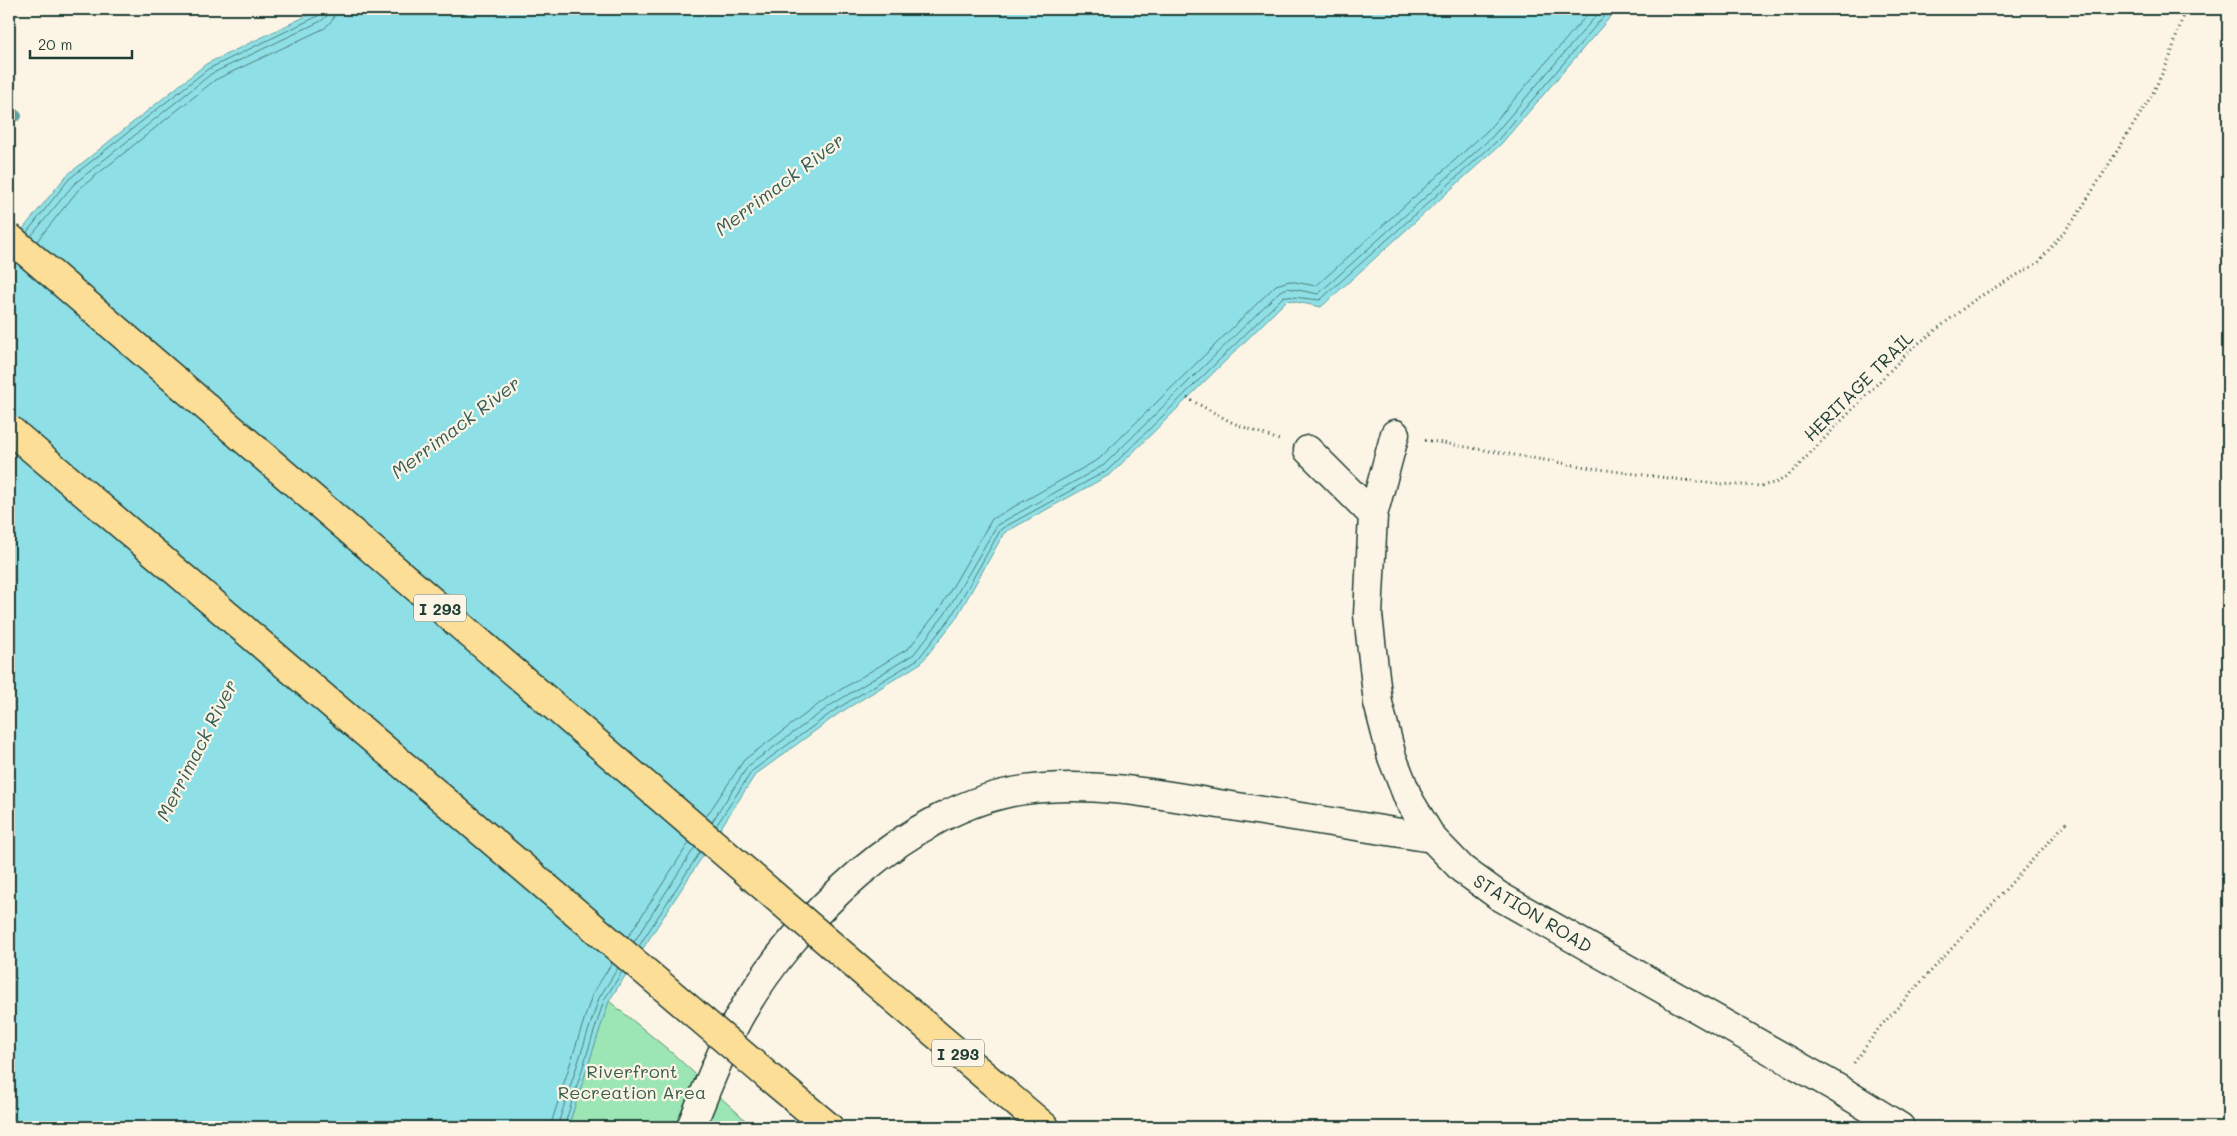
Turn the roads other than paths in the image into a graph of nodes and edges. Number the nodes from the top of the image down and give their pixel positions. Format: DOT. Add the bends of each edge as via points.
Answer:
graph roads {
  1 [pos="9,237"];
  2 [pos="9,429"];
  3 [pos="1395,434"];
  4 [pos="1308,450"];
  5 [pos="1374,515"];
  6 [pos="1432,838"];
  7 [pos="691,1127"];
  8 [pos="829,1127"];
  9 [pos="1045,1127"];
  10 [pos="1900,1127"];
  1 -- 9 [label="highway, I 293, bridge"];
  2 -- 8 [label="highway, bridge"];
  3 -- 5 [label="street, STATION ROAD"];
  4 -- 5 [label="street"];
  5 -- 6 [label="street, STATION ROAD" via="1368,615 1378,703 1392,757 1409,800"];
  6 -- 7 [label="street" via="1143,792 1077,786 1024,790 974,802 910,836 852,878 776,958 738,1019"];
  6 -- 10 [label="street, STATION ROAD" via="1462,869 1499,896"];
}
